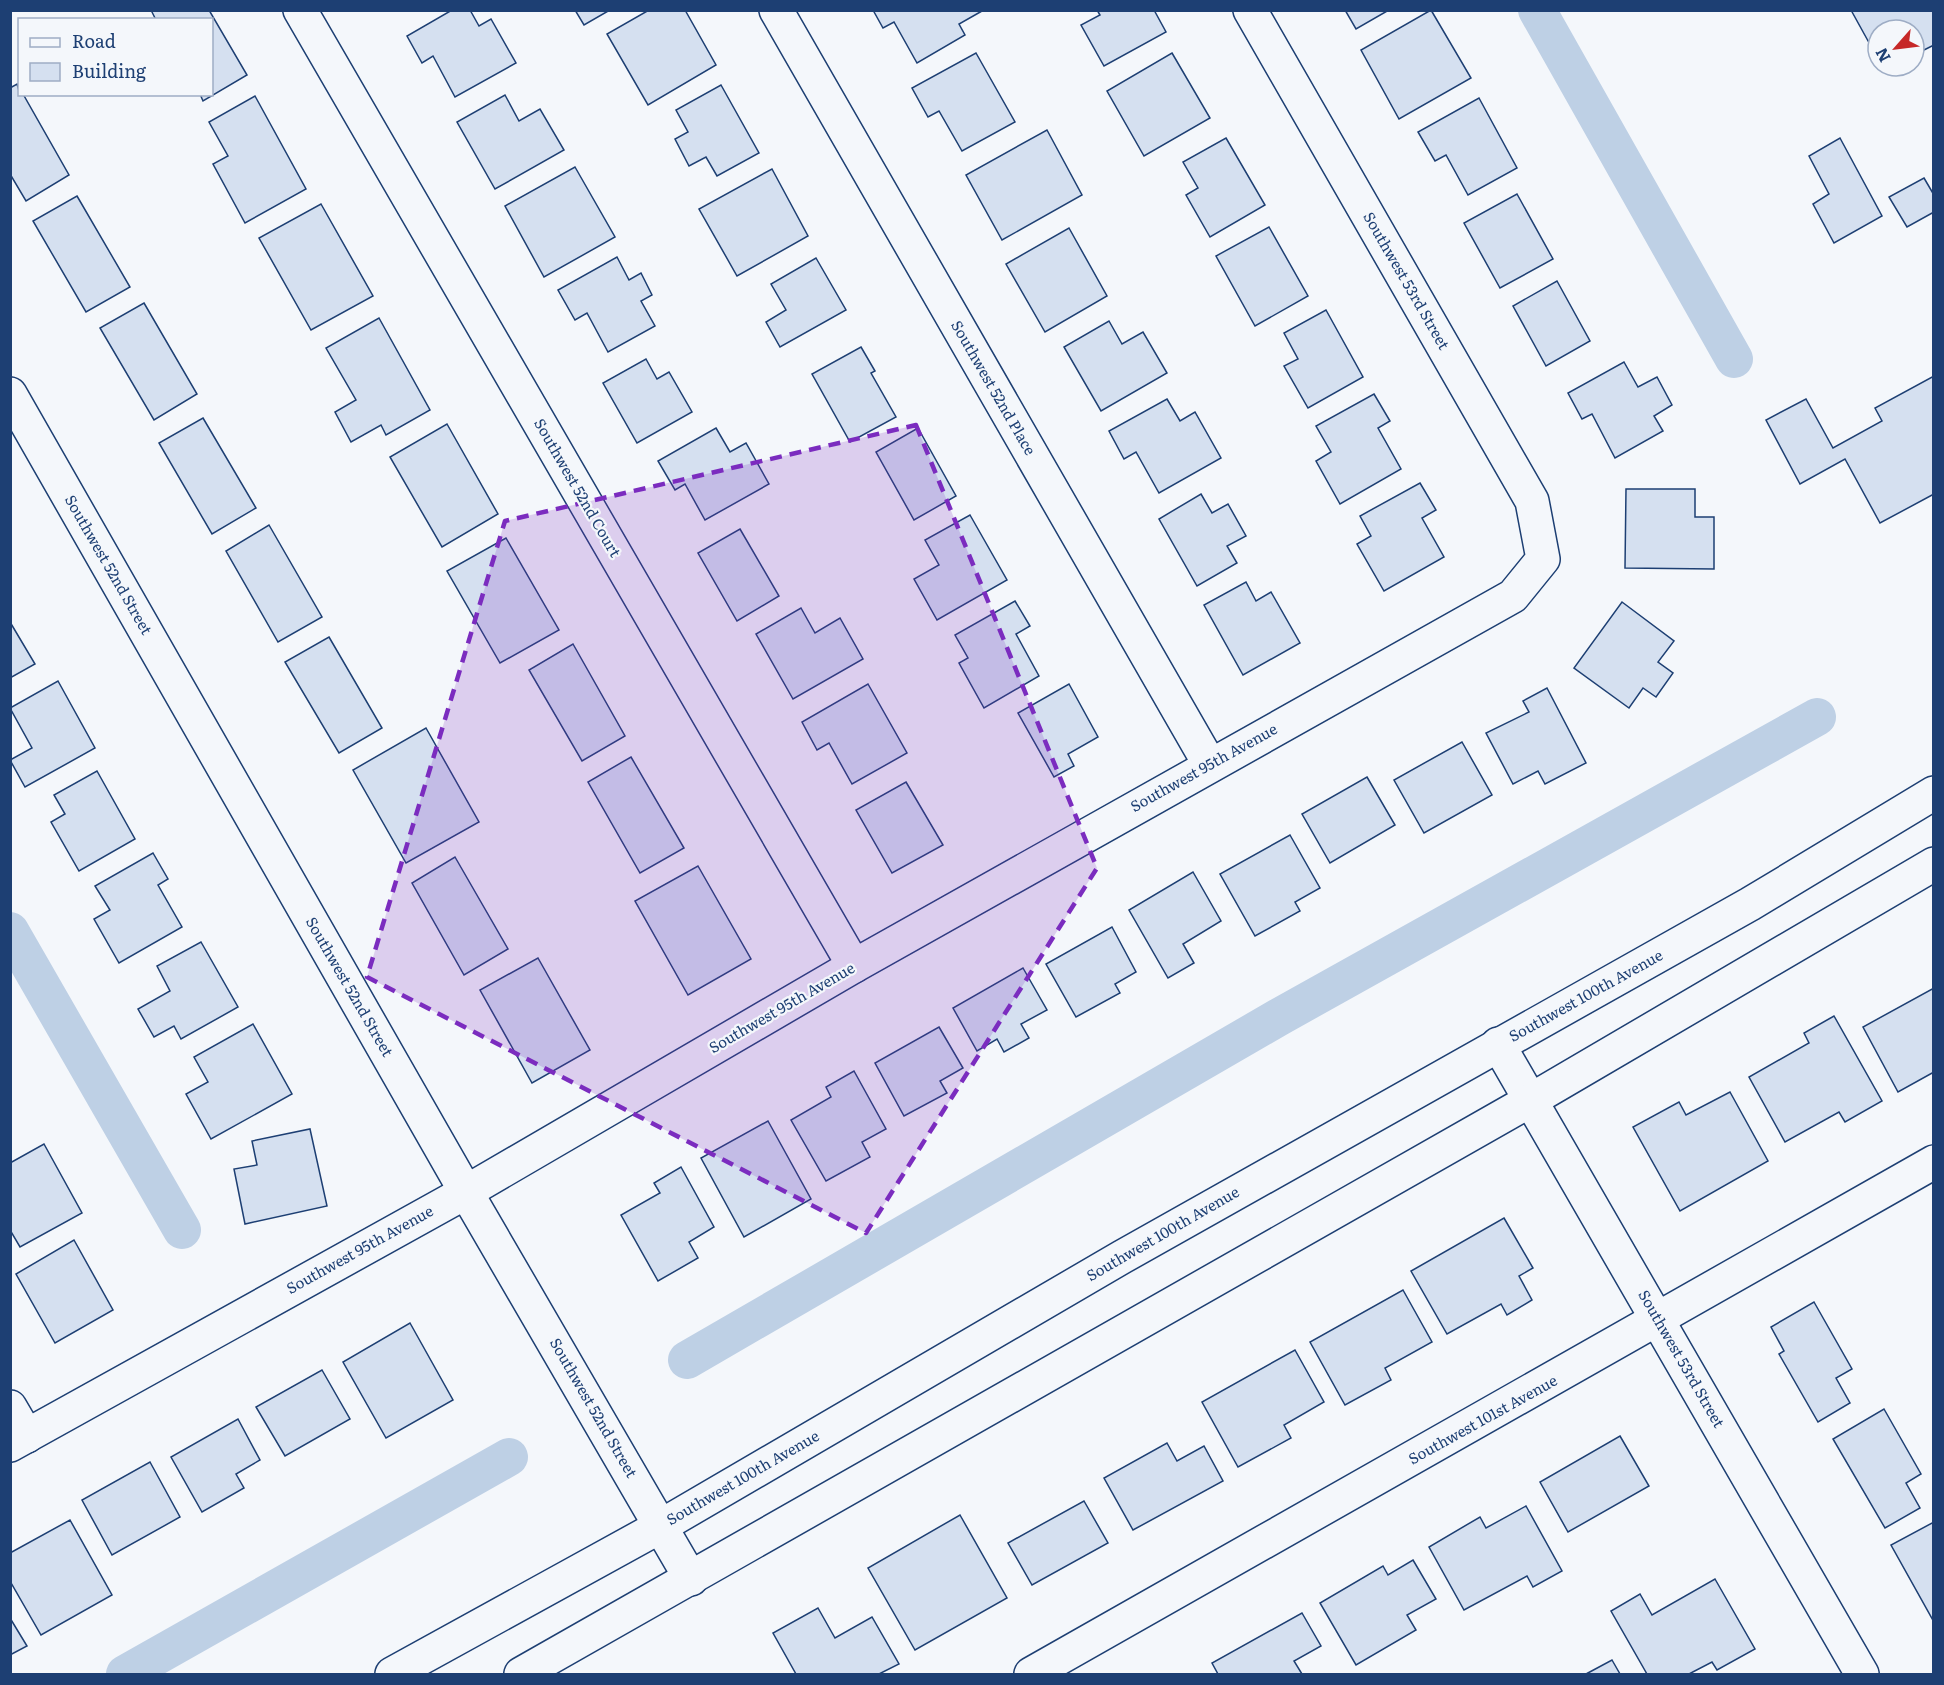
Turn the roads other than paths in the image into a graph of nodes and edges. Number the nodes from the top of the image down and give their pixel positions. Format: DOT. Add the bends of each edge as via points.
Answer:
graph roads {
  1 [pos="300,10"];
  2 [pos="776,10"];
  3 [pos="1250,10"];
  4 [pos="10,394"];
  5 [pos="1543,560"];
  6 [pos="1210,765"];
  7 [pos="1934,793"];
  8 [pos="1934,864"];
  9 [pos="854,966"];
  10 [pos="1498,1044"];
  11 [pos="1531,1100"];
  12 [pos="1934,1162"];
  13 [pos="466,1192"];
  14 [pos="1659,1320"];
  15 [pos="10,1407"];
  16 [pos="19,1441"];
  17 [pos="661,1526"];
  18 [pos="691,1579"];
  19 [pos="392,1674"];
  20 [pos="521,1674"];
  21 [pos="1031,1674"];
  22 [pos="1861,1674"];
  1 -- 9 [label="street, Southwest 52nd Court"];
  2 -- 6 [label="street, Southwest 52nd Place"];
  3 -- 5 [label="street, Southwest 53rd Street" via="1532,501"];
  4 -- 13 [label="street, Southwest 52nd Street"];
  5 -- 6 [label="street, Southwest 95th Avenue" via="1513,597"];
  6 -- 9 [label="street, Southwest 95th Avenue"];
  7 -- 10 [label="street, Southwest 100th Avenue" via="1750,904"];
  8 -- 11 [label="street"];
  9 -- 13 [label="street, Southwest 95th Avenue"];
  10 -- 11 [label="street, Southwest 53rd Street"];
  10 -- 17 [label="street, Southwest 100th Avenue" via="1122,1257"];
  11 -- 14 [label="street, Southwest 53rd Street"];
  11 -- 18 [label="street"];
  12 -- 14 [label="street, Southwest 101st Avenue"];
  13 -- 16 [label="street, Southwest 95th Avenue"];
  13 -- 17 [label="street, Southwest 52nd Street"];
  14 -- 21 [label="street, Southwest 101st Avenue"];
  14 -- 22 [label="street, Southwest 53rd Street"];
  15 -- 16 [label="street"];
  17 -- 18 [label="street, Southwest 52nd Street"];
  17 -- 19 [label="street, Southwest 100th Avenue"];
  18 -- 20 [label="street"];
}
